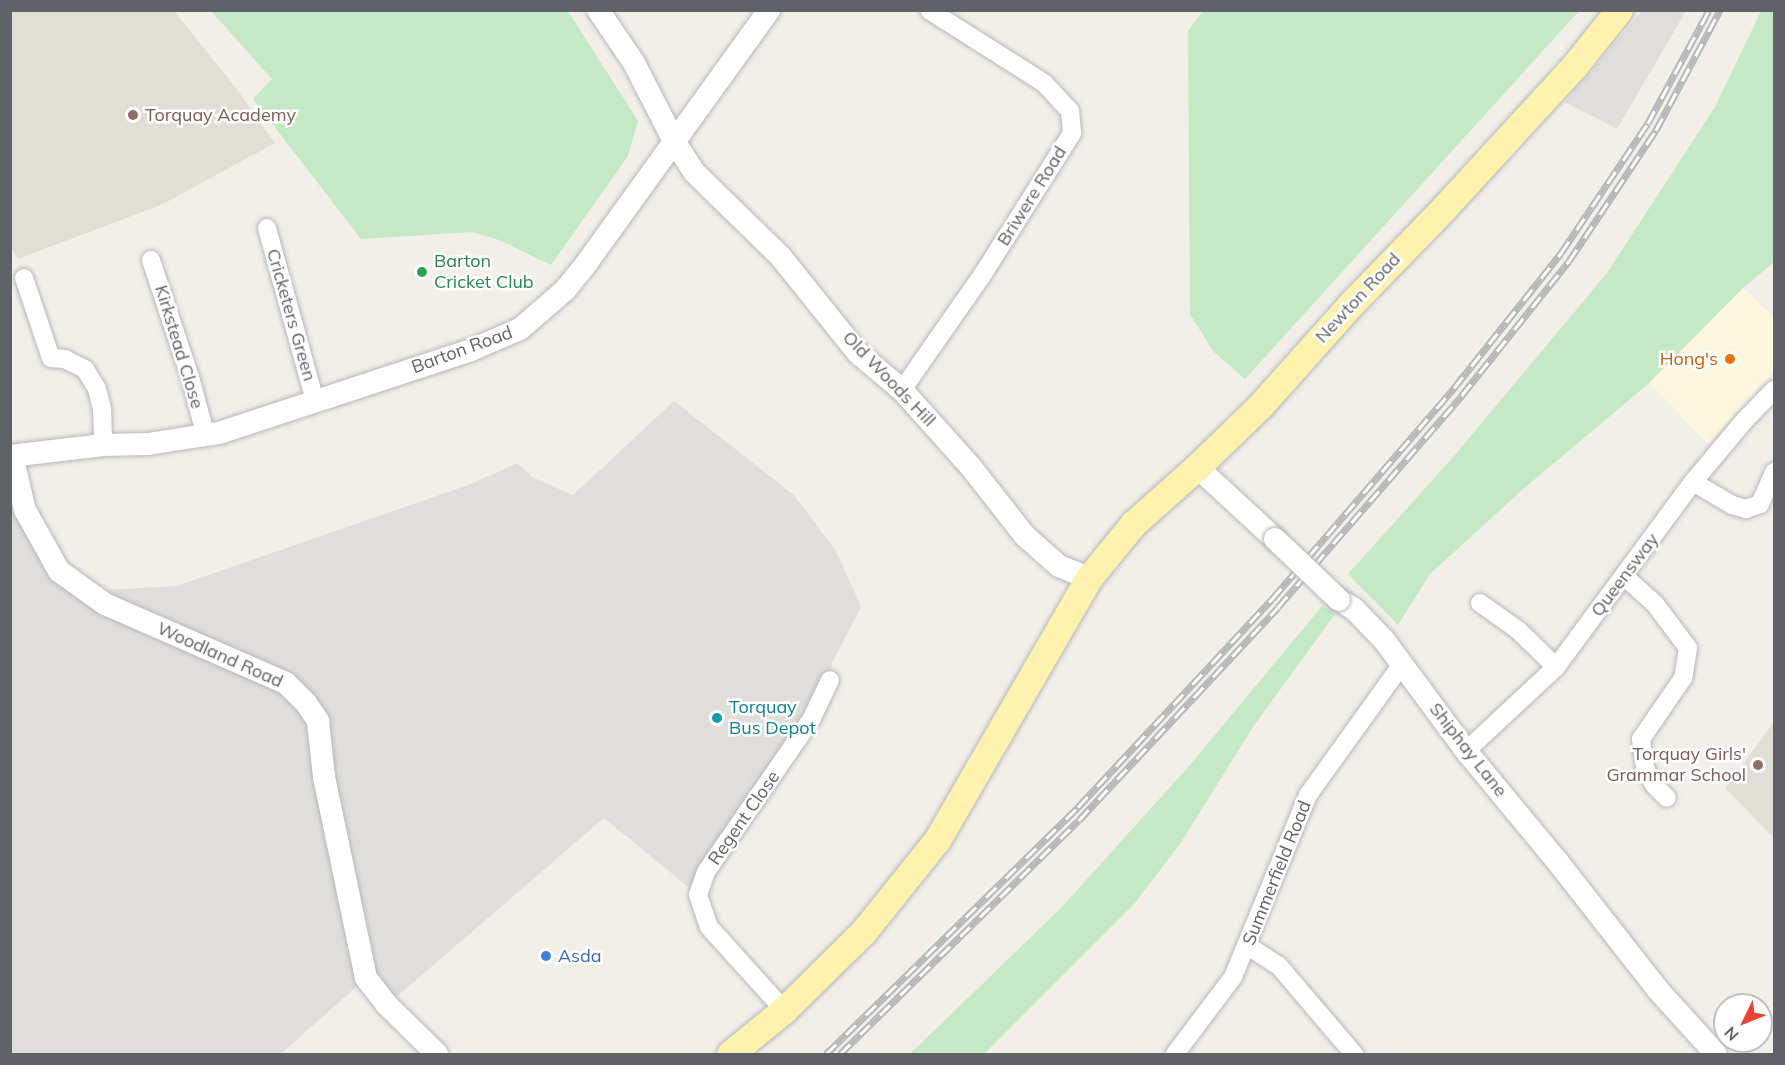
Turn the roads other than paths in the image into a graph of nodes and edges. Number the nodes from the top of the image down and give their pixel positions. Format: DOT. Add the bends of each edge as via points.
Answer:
graph roads {
  1 [pos="598,10"];
  2 [pos="769,10"];
  3 [pos="929,10"];
  4 [pos="1619,10"];
  5 [pos="674,141"];
  6 [pos="267,228"];
  7 [pos="151,260"];
  8 [pos="24,278"];
  9 [pos="902,390"];
  10 [pos="1773,398"];
  11 [pos="315,401"];
  12 [pos="205,433"];
  13 [pos="103,445"];
  14 [pos="11,456"];
  15 [pos="1197,467"];
  16 [pos="1774,472"];
  17 [pos="1693,482"];
  18 [pos="1625,577"];
  19 [pos="1089,578"];
  20 [pos="1480,603"];
  21 [pos="1402,664"];
  22 [pos="1556,667"];
  23 [pos="830,680"];
  24 [pos="1466,751"];
  25 [pos="1667,798"];
  26 [pos="1248,946"];
  27 [pos="784,1010"];
  28 [pos="437,1054"];
  29 [pos="730,1054"];
  30 [pos="1175,1054"];
  31 [pos="1354,1054"];
  32 [pos="1716,1054"];
  1 -- 5 [label="street, Old Woods Hill" via="634,63"];
  2 -- 5 [label="street, Barton Road"];
  3 -- 9 [label="street, Briwere Road" via="1044,83 1070,111 1072,133 983,274"];
  4 -- 15 [label="main road, Newton Road" via="1575,65 1444,208 1261,405"];
  5 -- 9 [label="street, Old Woods Hill" via="695,173 780,256 858,353"];
  5 -- 11 [label="street, Barton Road" via="565,291 520,329 471,350"];
  6 -- 11 [label="street, Cricketers Green"];
  7 -- 12 [label="street, Kirkstead Close"];
  8 -- 13 [label="street" via="51,358 65,359 85,369 97,389"];
  9 -- 19 [label="street, Old Woods Hill" via="970,466 1025,536 1059,566"];
  10 -- 17 [label="street, Queensway"];
  11 -- 12 [label="street, Barton Road" via="219,433"];
  12 -- 13 [label="street, Barton Road" via="148,444"];
  13 -- 14 [label="street, Barton Road"];
  14 -- 28 [label="street, Woodland Road" via="26,510 60,571 105,604 286,683 306,702 318,721 324,777 366,978 387,1005"];
  15 -- 19 [label="main road, Newton Road" via="1133,524"];
  15 -- 21 [label="street, Shiphay Lane, bridge" via="1339,600 1354,609"];
  16 -- 17 [label="street" via="1760,504 1746,509"];
  17 -- 18 [label="street, Queensway"];
  18 -- 22 [label="street, Queensway"];
  18 -- 25 [label="street" via="1655,604 1688,648 1683,678 1641,739 1645,768 1653,785"];
  19 -- 27 [label="main road, Newton Road" via="937,840 864,931"];
  20 -- 22 [label="street" via="1518,630"];
  21 -- 24 [label="street, Shiphay Lane"];
  21 -- 26 [label="street, Summerfield Road" via="1308,795"];
  22 -- 24 [label="street, Queensway"];
  23 -- 27 [label="street, Regent Close" via="811,720 706,872 698,895 710,927"];
  24 -- 32 [label="street, Shiphay Lane" via="1658,990"];
  26 -- 30 [label="street, Summerfield Road" via="1233,977"];
  26 -- 31 [label="street" via="1279,966"];
  27 -- 29 [label="main road, Newton Road"];
}
